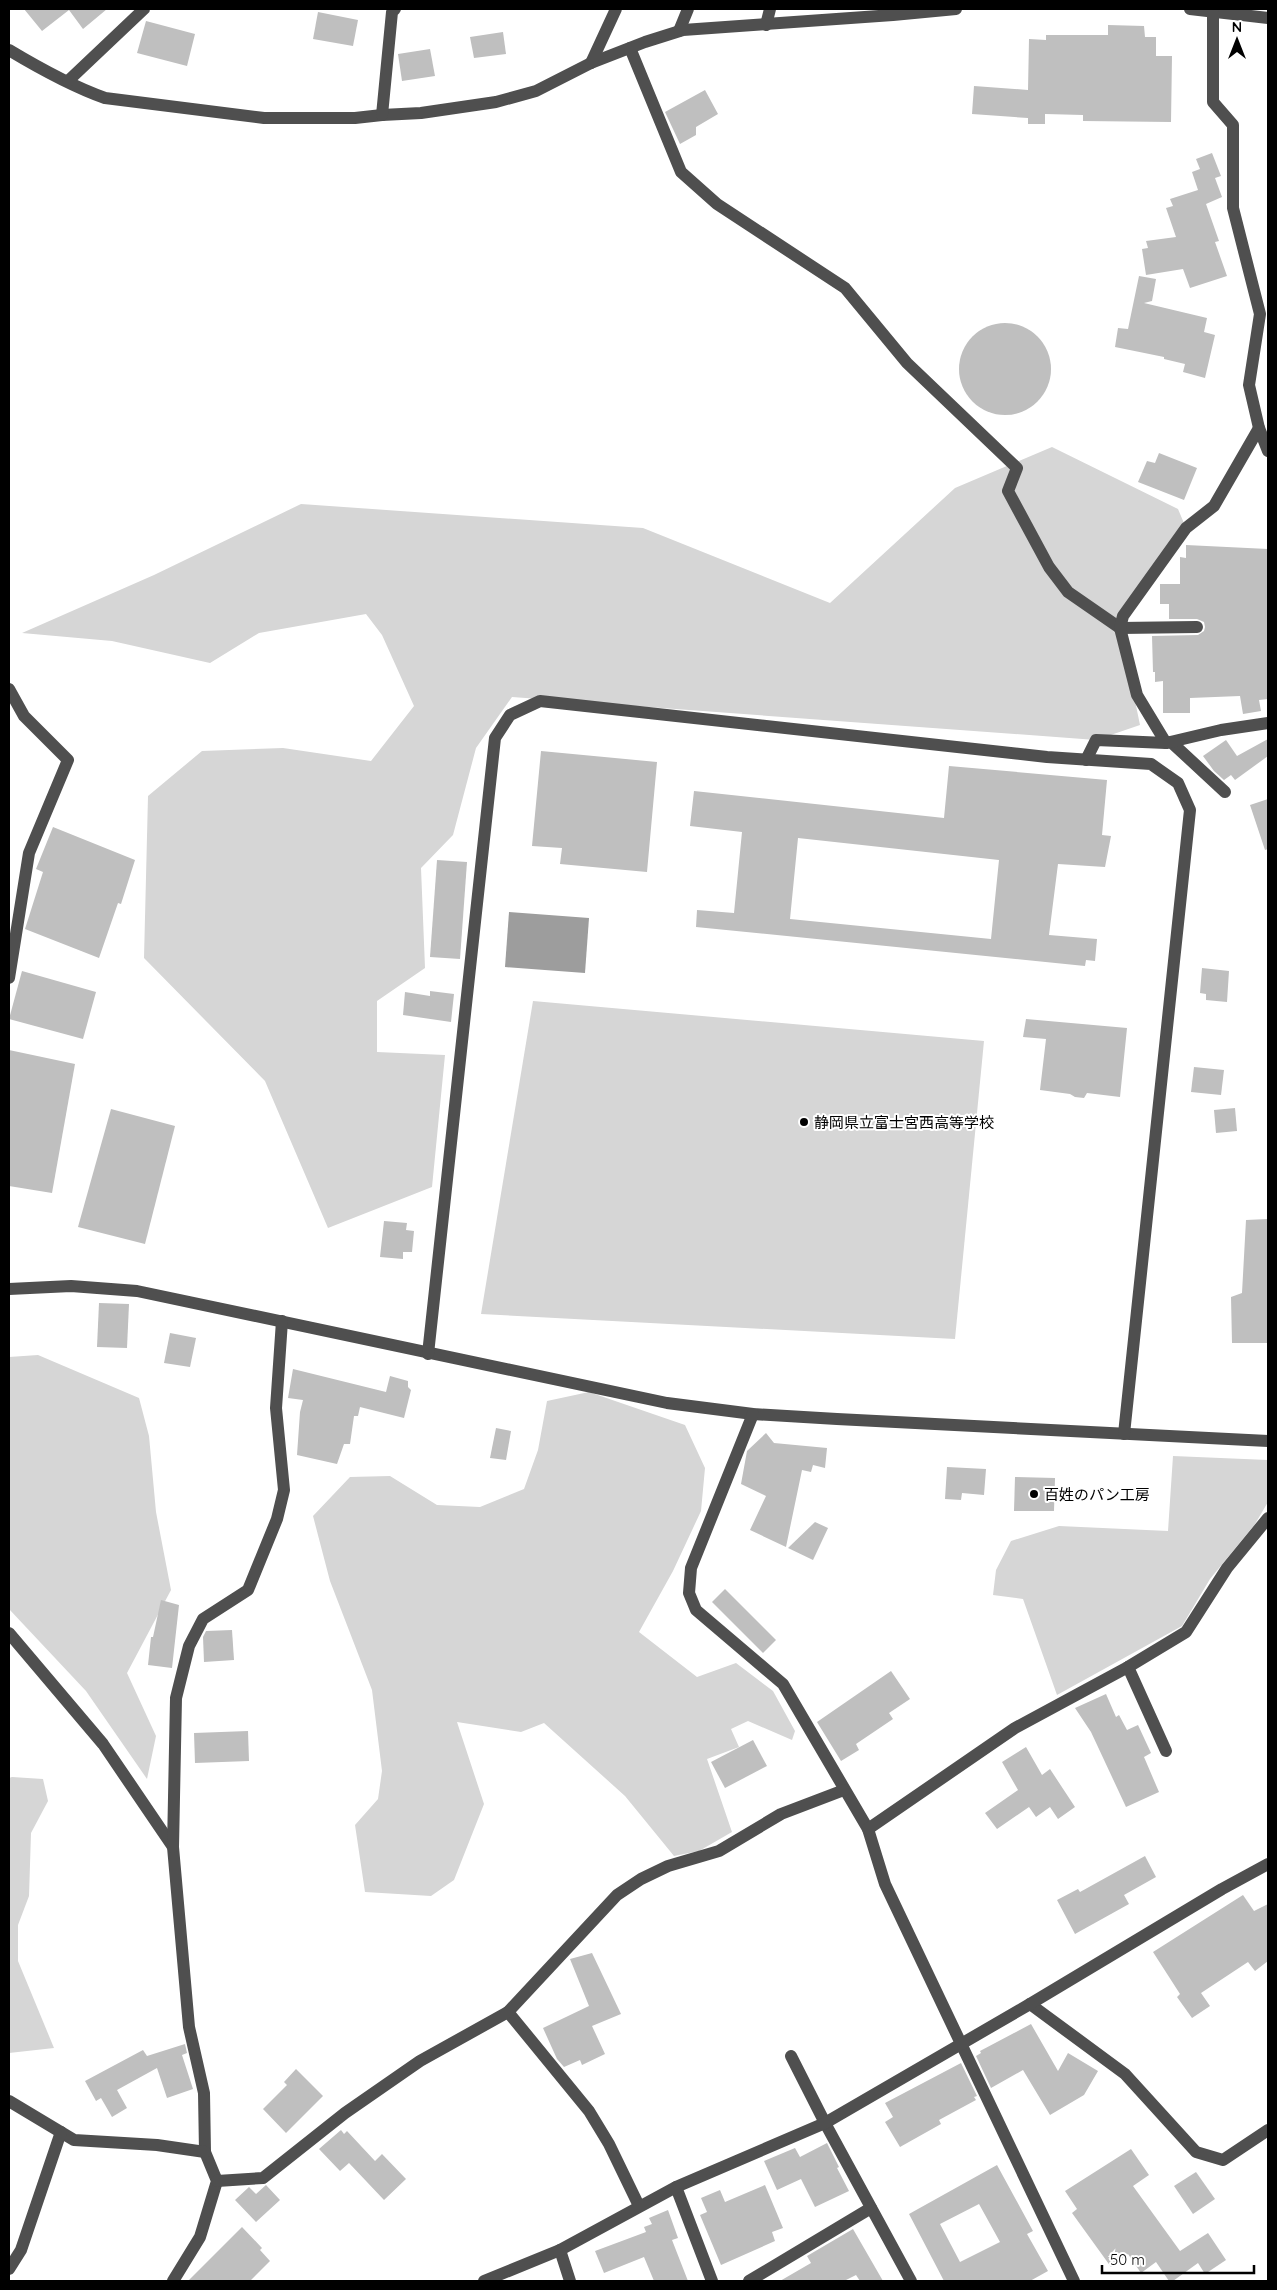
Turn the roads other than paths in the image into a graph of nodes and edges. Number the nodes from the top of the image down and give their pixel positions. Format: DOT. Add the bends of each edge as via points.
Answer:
graph roads {
  1 [pos="144,9"];
  2 [pos="395,9"];
  3 [pos="616,9"];
  4 [pos="688,9"];
  5 [pos="770,9"];
  6 [pos="956,9"];
  7 [pos="1190,9"];
  8 [pos="893,12"];
  9 [pos="1213,12"];
  10 [pos="830,14"];
  11 [pos="1268,18"];
  12 [pos="766,25"];
  13 [pos="679,31"];
  14 [pos="630,48"];
  15 [pos="9,50"];
  16 [pos="591,63"];
  17 [pos="68,81"];
  18 [pos="382,114"];
  19 [pos="1259,428"];
  20 [pos="1268,450"];
  21 [pos="1197,627"];
  22 [pos="1120,628"];
  23 [pos="10,696"];
  24 [pos="1268,723"];
  25 [pos="1168,742"];
  26 [pos="1086,760"];
  27 [pos="1225,792"];
  28 [pos="9,978"];
  29 [pos="9,1290"];
  30 [pos="282,1321"];
  31 [pos="428,1354"];
  32 [pos="752,1414"];
  33 [pos="1124,1434"];
  34 [pos="1268,1441"];
  35 [pos="1268,1518"];
  36 [pos="9,1633"];
  37 [pos="1128,1667"];
  38 [pos="1166,1751"];
  39 [pos="844,1790"];
  40 [pos="868,1829"];
  41 [pos="173,1847"];
  42 [pos="1268,1864"];
  43 [pos="1030,2004"];
  44 [pos="508,2012"];
  45 [pos="961,2043"];
  46 [pos="791,2056"];
  47 [pos="9,2101"];
  48 [pos="825,2123"];
  49 [pos="1268,2130"];
  50 [pos="62,2132"];
  51 [pos="205,2152"];
  52 [pos="217,2181"];
  53 [pos="676,2188"];
  54 [pos="639,2206"];
  55 [pos="871,2208"];
  56 [pos="560,2250"];
  57 [pos="9,2269"];
  58 [pos="174,2281"];
  59 [pos="484,2281"];
  60 [pos="570,2281"];
  61 [pos="712,2281"];
  62 [pos="749,2281"];
  63 [pos="912,2281"];
  64 [pos="1074,2281"];
  1 -- 17 [label="street"];
  2 -- 18 [label="street" via="392,12"];
  3 -- 16 [label="street"];
  4 -- 13 [label="street"];
  5 -- 12 [label="street"];
  6 -- 8 [label="street"];
  7 -- 9 [label="street"];
  8 -- 10 [label="street"];
  9 -- 11 [label="street"];
  9 -- 19 [label="street" via="1213,102 1233,125 1233,208 1260,314 1249,385"];
  10 -- 12 [label="street"];
  12 -- 13 [label="street"];
  13 -- 14 [label="street"];
  14 -- 16 [label="street"];
  14 -- 22 [label="street" via="681,172 717,204 845,288 907,363 1017,468 1008,491 1049,567 1068,592"];
  15 -- 17 [label="street"];
  16 -- 18 [label="street" via="536,91 496,102 422,114"];
  17 -- 18 [label="street" via="106,98 264,118 355,118"];
  19 -- 20 [label="street"];
  19 -- 22 [label="street" via="1214,506 1186,528 1130,605"];
  21 -- 22 [label="street"];
  22 -- 25 [label="street" via="1137,695"];
  23 -- 28 [label="street" via="24,716 68,760 29,853"];
  24 -- 25 [label="street"];
  25 -- 26 [label="street" via="1096,740"];
  25 -- 27 [label="street"];
  26 -- 31 [label="street" via="540,701 510,714 495,738"];
  26 -- 33 [label="street" via="1152,764 1178,783 1190,810"];
  29 -- 30 [label="street" via="71,1286 137,1291"];
  30 -- 31 [label="street"];
  30 -- 41 [label="street" via="276,1408 284,1490 277,1518 248,1590 203,1619 189,1646 176,1698"];
  31 -- 32 [label="street" via="667,1403"];
  32 -- 33 [label="street"];
  32 -- 39 [label="street" via="691,1568 689,1593 696,1610 783,1684"];
  33 -- 34 [label="street"];
  35 -- 37 [label="street" via="1228,1568 1186,1632"];
  36 -- 41 [label="street" via="103,1744"];
  37 -- 38 [label="street"];
  37 -- 40 [label="street" via="1015,1728"];
  39 -- 40 [label="street"];
  39 -- 44 [label="street" via="782,1814 719,1852 668,1866 633,1885 618,1895"];
  40 -- 45 [label="street" via="885,1884"];
  41 -- 51 [label="street" via="189,2027 204,2093"];
  42 -- 43 [label="street"];
  43 -- 45 [label="street"];
  43 -- 49 [label="street" via="1125,2074 1196,2152 1223,2160"];
  44 -- 52 [label="street" via="420,2061 263,2178"];
  44 -- 54 [label="street" via="589,2111"];
  45 -- 48 [label="street"];
  45 -- 64 [label="street"];
  46 -- 48 [label="street"];
  47 -- 50 [label="street"];
  48 -- 53 [label="street"];
  48 -- 55 [label="street"];
  50 -- 51 [label="street" via="74,2140 157,2145"];
  50 -- 57 [label="street" via="21,2250"];
  51 -- 52 [label="street"];
  52 -- 58 [label="street" via="200,2237"];
  53 -- 54 [label="street"];
  53 -- 61 [label="street"];
  54 -- 56 [label="street"];
  55 -- 62 [label="street"];
  55 -- 63 [label="street"];
  56 -- 59 [label="street"];
  56 -- 60 [label="street"];
}
